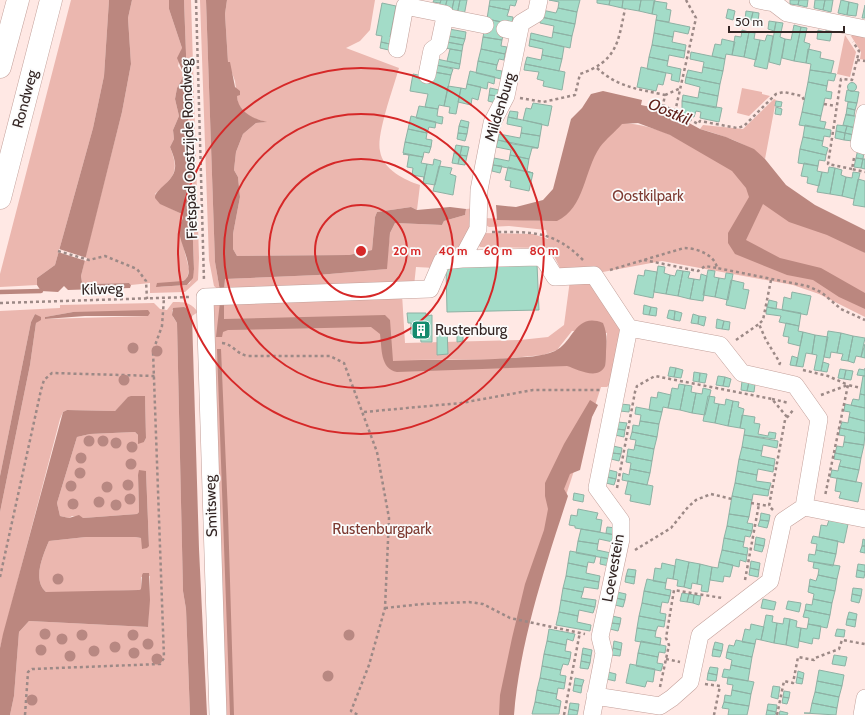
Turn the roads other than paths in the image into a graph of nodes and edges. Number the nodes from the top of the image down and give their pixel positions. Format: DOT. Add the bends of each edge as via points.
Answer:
graph roads {
  1 [pos="18,0"];
  2 [pos="51,0"];
  3 [pos="539,0"];
  4 [pos="769,1"];
  5 [pos="402,3"];
  6 [pos="445,17"];
  7 [pos="485,25"];
  8 [pos="865,29"];
  9 [pos="397,50"];
  10 [pos="0,67"];
  11 [pos="427,75"];
  12 [pos="865,113"];
  13 [pos="865,146"];
  14 [pos="0,198"];
  15 [pos="462,259"];
  16 [pos="629,328"];
  17 [pos="804,507"];
  18 [pos="865,518"];
  19 [pos="595,696"];
  20 [pos="865,698"];
  21 [pos="218,715"];
  22 [pos="592,715"];
  23 [pos="862,715"];
  1 -- 10 [label="highway"];
  2 -- 14 [label="highway, Rondweg"];
  3 -- 15 [label="street, Mildenburg" via="536,14 512,30 506,96 492,123 480,190 478,230"];
  4 -- 8 [label="street" via="787,13"];
  5 -- 6 [label="street" via="445,14"];
  5 -- 9 [label="street"];
  6 -- 7 [label="street"];
  6 -- 11 [label="street" via="439,46 432,50"];
  12 -- 13 [label="street" via="859,144"];
  15 -- 16 [label="street" via="540,257 545,260 555,277 594,275"];
  15 -- 21 [label="street, Smitsweg" via="442,261 430,289 214,296 206,343"];
  16 -- 17 [label="street" via="720,345 742,373 795,385 819,419"];
  16 -- 19 [label="street, Loevestein" via="597,488 621,521 621,538 600,637 604,653"];
  17 -- 18 [label="street"];
  17 -- 19 [label="street" via="783,521 770,581 700,635 690,682 660,706"];
  19 -- 22 [label="street, Loevestein"];
  20 -- 23 [label="street"];
}
